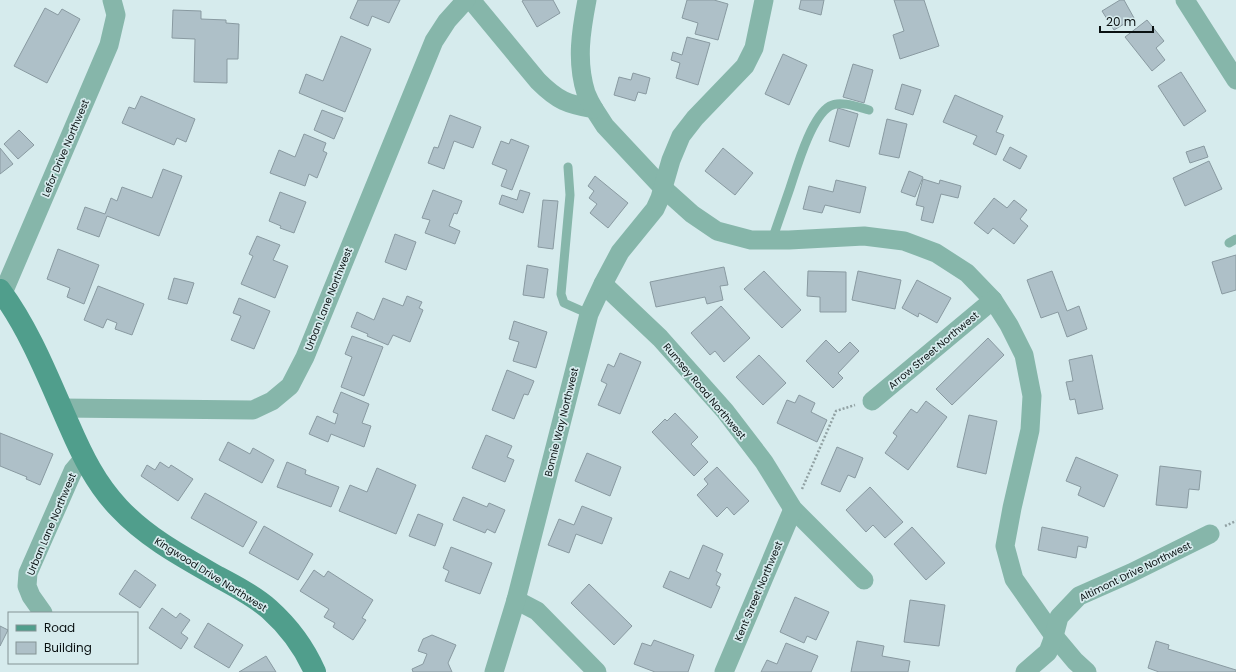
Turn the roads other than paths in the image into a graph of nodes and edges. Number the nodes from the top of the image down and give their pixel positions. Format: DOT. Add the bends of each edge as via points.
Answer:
graph roads {
  1 [pos="112,0"];
  2 [pos="466,0"];
  3 [pos="472,0"];
  4 [pos="587,0"];
  5 [pos="764,0"];
  6 [pos="1185,0"];
  7 [pos="1236,80"];
  8 [pos="594,109"];
  9 [pos="869,110"];
  10 [pos="568,167"];
  11 [pos="663,188"];
  12 [pos="772,240"];
  13 [pos="603,284"];
  14 [pos="1,295"];
  15 [pos="993,300"];
  16 [pos="589,314"];
  17 [pos="872,401"];
  18 [pos="61,408"];
  19 [pos="84,458"];
  20 [pos="793,509"];
  21 [pos="1210,534"];
  22 [pos="864,580"];
  23 [pos="516,600"];
  24 [pos="43,612"];
  25 [pos="1054,636"];
  26 [pos="315,672"];
  27 [pos="494,672"];
  28 [pos="597,672"];
  29 [pos="724,672"];
  30 [pos="1025,672"];
  31 [pos="1087,672"];
  1 -- 14 [label="street, Lefor Drive Northwest" via="116,15 109,45"];
  2 -- 18 [label="street, Urban Lane Northwest" via="447,21 434,41 305,357 290,386 272,401 253,410"];
  3 -- 8 [label="street" via="549,92 563,102"];
  4 -- 8 [label="street" via="580,44 581,64 586,94"];
  5 -- 11 [label="street, Bonnie Way Northwest" via="754,48 745,66 681,136"];
  6 -- 7 [label="street"];
  8 -- 11 [label="street" via="605,126"];
  9 -- 12 [label="lane" via="846,104 831,105 822,112 806,144"];
  10 -- 16 [label="lane" via="570,195 561,294 564,303"];
  11 -- 12 [label="street" via="692,214 717,231 751,240"];
  11 -- 13 [label="street, Bonnie Way Northwest" via="655,209 620,252"];
  12 -- 15 [label="street" via="864,236 904,241 936,252 967,273"];
  13 -- 16 [label="street, Bonnie Way Northwest"];
  13 -- 20 [label="street, Rumsey Road Northwest" via="660,338 725,411 764,462"];
  14 -- 18 [label="street, Kingwood Drive Northwest" via="21,324"];
  15 -- 17 [label="street, Arrow Street Northwest"];
  15 -- 25 [label="street" via="1009,324 1024,355 1032,396 1030,430 1005,546 1014,579"];
  16 -- 23 [label="street, Bonnie Way Northwest"];
  18 -- 19 [label="street, Kingwood Drive Northwest"];
  19 -- 24 [label="street, Urban Lane Northwest" via="73,471 28,573 27,586"];
  19 -- 26 [label="street, Kingwood Drive Northwest" via="108,496 134,523 170,550 252,596 269,609 307,655"];
  20 -- 22 [label="street, Rumsey Road Northwest"];
  20 -- 29 [label="street, Kent Street Northwest"];
  21 -- 25 [label="street, Altimont Drive Northwest" via="1079,596 1059,617"];
  23 -- 27 [label="street, Bonnie Way Northwest"];
  23 -- 28 [label="street" via="537,611"];
  25 -- 30 [label="street, Altimont Drive Northwest" via="1048,652"];
  25 -- 31 [label="street"];
}
